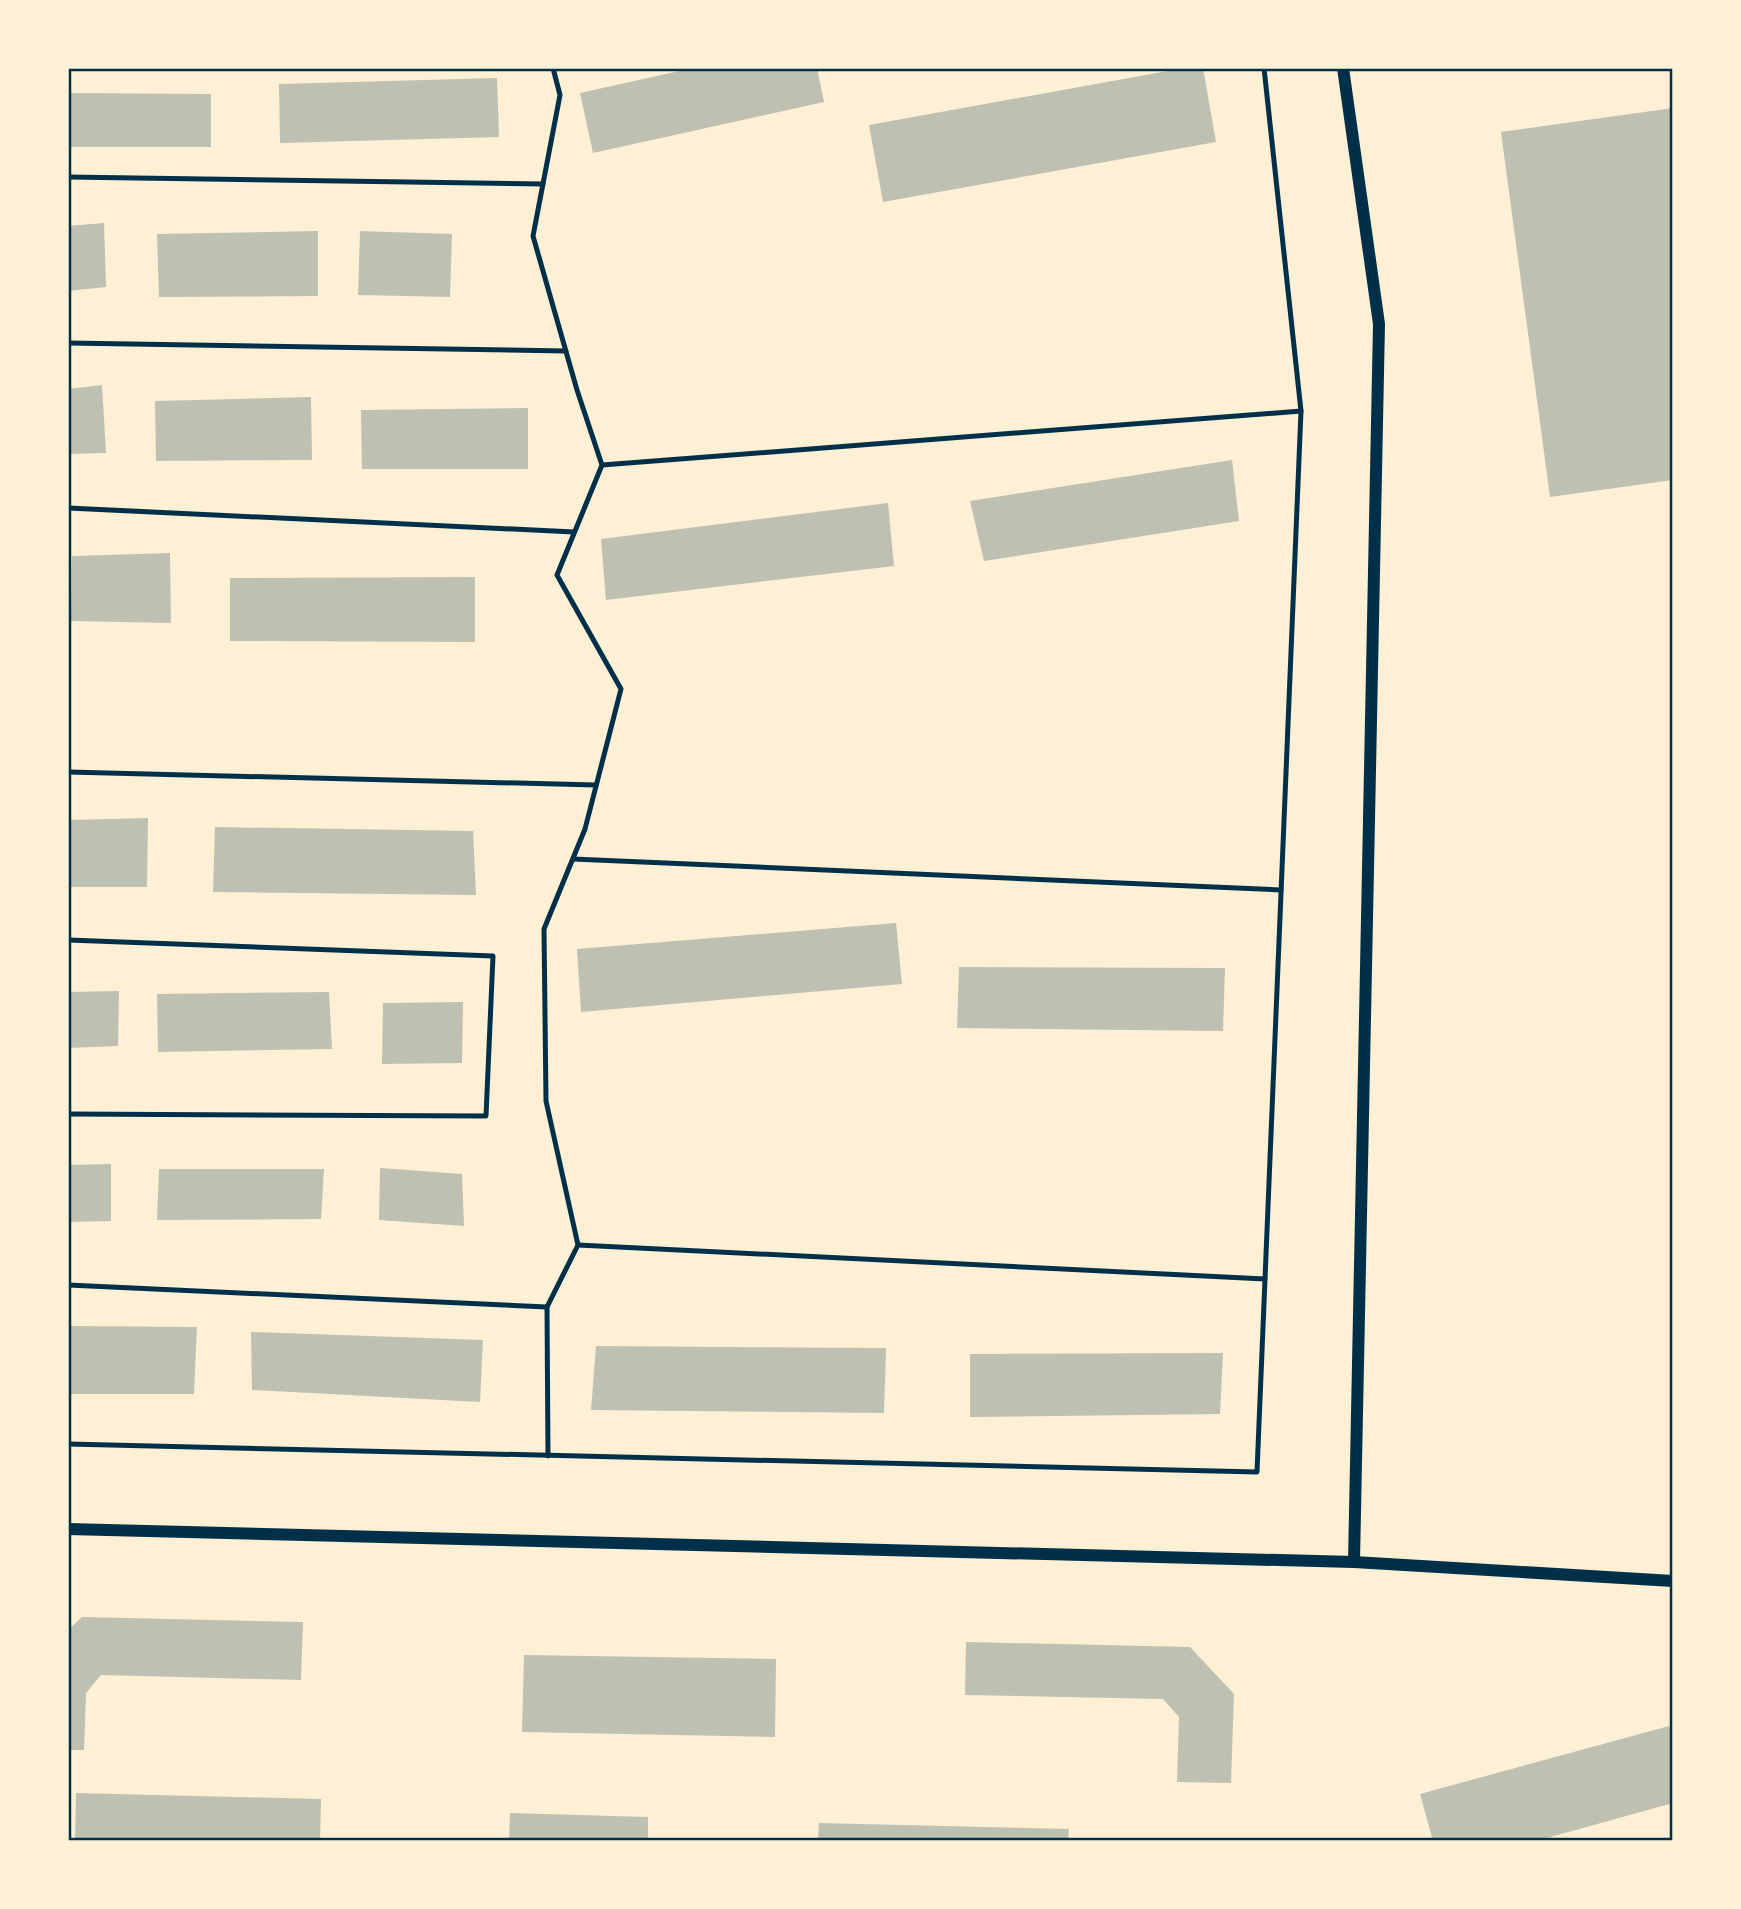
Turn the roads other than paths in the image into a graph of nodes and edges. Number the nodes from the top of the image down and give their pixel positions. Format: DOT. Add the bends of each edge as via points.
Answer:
graph roads {
  1 [pos="553,68"];
  2 [pos="1264,68"];
  3 [pos="1343,68"];
  4 [pos="68,177"];
  5 [pos="543,184"];
  6 [pos="68,343"];
  7 [pos="566,351"];
  8 [pos="1301,411"];
  9 [pos="602,465"];
  10 [pos="68,509"];
  11 [pos="574,533"];
  12 [pos="68,772"];
  13 [pos="596,785"];
  14 [pos="573,859"];
  15 [pos="1281,890"];
  16 [pos="68,940"];
  17 [pos="68,1114"];
  18 [pos="578,1245"];
  19 [pos="1265,1279"];
  20 [pos="68,1285"];
  21 [pos="547,1307"];
  22 [pos="68,1444"];
  23 [pos="548,1456"];
  24 [pos="68,1529"];
  25 [pos="1354,1562"];
  26 [pos="1673,1581"];
  1 -- 5 [label="lane" via="560,95"];
  2 -- 8 [label="lane"];
  3 -- 25 [label="street" via="1379,324"];
  4 -- 5 [label="lane"];
  5 -- 7 [label="lane" via="533,236"];
  6 -- 7 [label="lane"];
  7 -- 9 [label="lane"];
  8 -- 9 [label="lane"];
  8 -- 15 [label="lane"];
  9 -- 11 [label="lane"];
  10 -- 11 [label="lane"];
  11 -- 13 [label="lane" via="557,575 621,689"];
  12 -- 13 [label="lane"];
  13 -- 14 [label="lane"];
  14 -- 15 [label="lane"];
  14 -- 18 [label="lane" via="544,929 546,1101"];
  15 -- 19 [label="lane"];
  16 -- 17 [label="lane" via="493,956 486,1116"];
  18 -- 19 [label="lane"];
  18 -- 21 [label="lane"];
  19 -- 23 [label="lane" via="1257,1472"];
  20 -- 21 [label="lane"];
  21 -- 23 [label="lane"];
  22 -- 23 [label="lane"];
  24 -- 25 [label="street"];
  25 -- 26 [label="street"];
}
